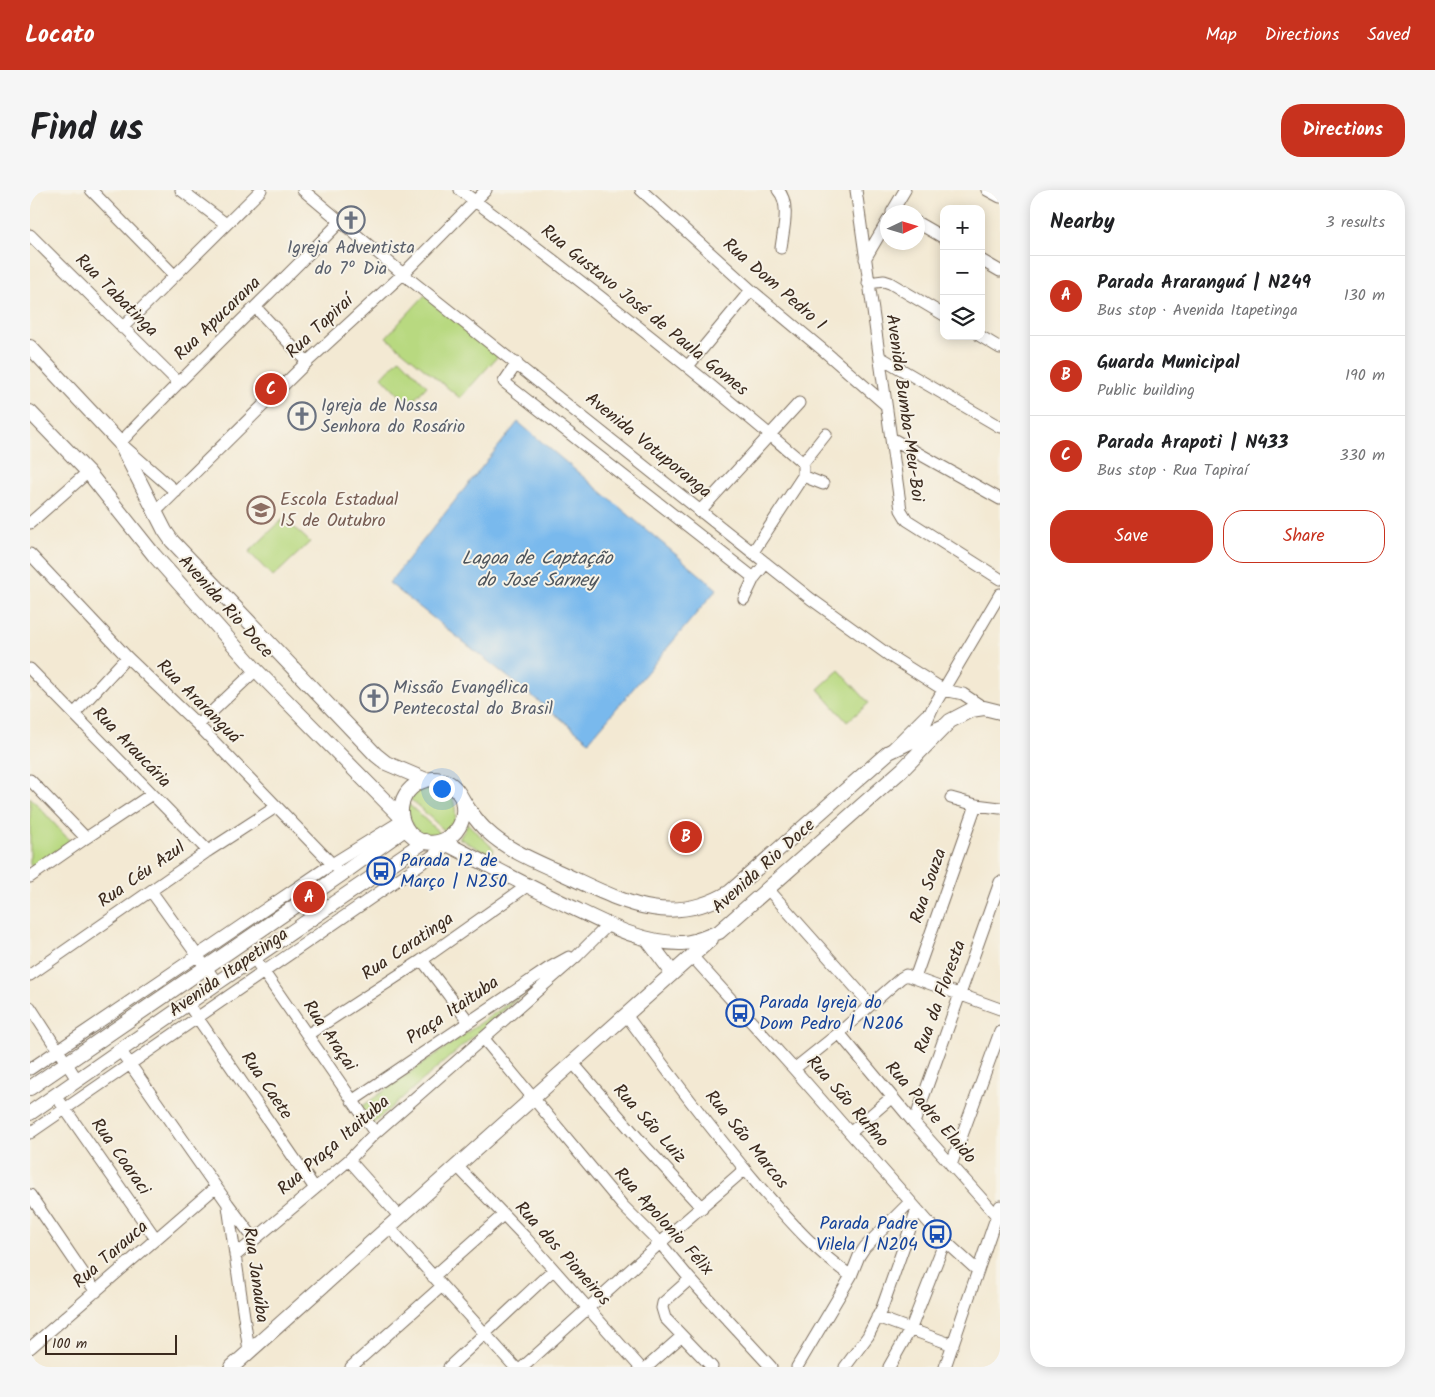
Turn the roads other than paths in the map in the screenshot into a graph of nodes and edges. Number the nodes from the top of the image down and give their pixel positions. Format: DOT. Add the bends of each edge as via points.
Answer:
graph roads {
  1 [pos="91,190"];
  2 [pos="181,190"];
  3 [pos="261,190"];
  4 [pos="303,190"];
  5 [pos="460,190"];
  6 [pos="486,190"];
  7 [pos="641,190"];
  8 [pos="778,190"];
  9 [pos="856,190"];
  10 [pos="904,190"];
  11 [pos="987,190"];
  12 [pos="1000,197"];
  13 [pos="475,201"];
  14 [pos="898,205"];
  15 [pos="341,221"];
  16 [pos="226,224"];
  17 [pos="925,227"];
  18 [pos="30,234"];
  19 [pos="880,234"];
  20 [pos="940,236"];
  21 [pos="781,248"];
  22 [pos="865,259"];
  23 [pos="985,262"];
  24 [pos="1000,271"];
  25 [pos="403,274"];
  26 [pos="174,275"];
  27 [pos="868,283"];
  28 [pos="751,290"];
  29 [pos="256,308"];
  30 [pos="940,313"];
  31 [pos="122,328"];
  32 [pos="985,339"];
  33 [pos="30,347"];
  34 [pos="1000,348"];
  35 [pos="880,357"];
  36 [pos="307,362"];
  37 [pos="517,363"];
  38 [pos="688,366"];
  39 [pos="178,382"];
  40 [pos="799,403"];
  41 [pos="886,405"];
  42 [pos="570,406"];
  43 [pos="30,412"];
  44 [pos="557,423"];
  45 [pos="1000,427"];
  46 [pos="826,434"];
  47 [pos="770,436"];
  48 [pos="891,438"];
  49 [pos="120,442"];
  50 [pos="634,457"];
  51 [pos="803,464"];
  52 [pos="88,472"];
  53 [pos="623,476"];
  54 [pos="803,476"];
  55 [pos="823,484"];
  56 [pos="176,492"];
  57 [pos="1000,499"];
  58 [pos="697,509"];
  59 [pos="155,512"];
  60 [pos="683,522"];
  61 [pos="30,523"];
  62 [pos="753,552"];
  63 [pos="30,554"];
  64 [pos="766,563"];
  65 [pos="754,578"];
  66 [pos="1000,579"];
  67 [pos="1000,594"];
  68 [pos="744,599"];
  69 [pos="127,657"];
  70 [pos="30,669"];
  71 [pos="256,670"];
  72 [pos="944,690"];
  73 [pos="984,708"];
  74 [pos="932,709"];
  75 [pos="1000,710"];
  76 [pos="74,714"];
  77 [pos="198,725"];
  78 [pos="944,726"];
  79 [pos="919,739"];
  80 [pos="889,752"];
  81 [pos="903,769"];
  82 [pos="30,780"];
  83 [pos="426,780"];
  84 [pos="152,794"];
  85 [pos="951,798"];
  86 [pos="462,800"];
  87 [pos="976,805"];
  88 [pos="276,807"];
  89 [pos="1000,808"];
  90 [pos="404,822"];
  91 [pos="86,838"];
  92 [pos="425,841"];
  93 [pos="445,843"];
  94 [pos="208,851"];
  95 [pos="332,864"];
  96 [pos="32,872"];
  97 [pos="342,874"];
  98 [pos="1000,882"];
  99 [pos="527,886"];
  100 [pos="767,888"];
  101 [pos="151,891"];
  102 [pos="608,925"];
  103 [pos="719,932"];
  104 [pos="647,939"];
  105 [pos="691,955"];
  106 [pos="577,956"];
  107 [pos="197,957"];
  108 [pos="254,958"];
  109 [pos="422,960"];
  110 [pos="205,968"];
  111 [pos="263,972"];
  112 [pos="672,972"];
  113 [pos="30,975"];
  114 [pos="912,977"];
  115 [pos="217,983"];
  116 [pos="961,996"];
  117 [pos="188,1004"];
  118 [pos="870,1004"];
  119 [pos="30,1007"];
  120 [pos="1000,1009"];
  121 [pos="626,1015"];
  122 [pos="198,1017"];
  123 [pos="469,1022"];
  124 [pos="1000,1032"];
  125 [pos="839,1033"];
  126 [pos="307,1035"];
  127 [pos="484,1039"];
  128 [pos="59,1050"];
  129 [pos="120,1050"];
  130 [pos="572,1062"];
  131 [pos="66,1063"];
  132 [pos="130,1066"];
  133 [pos="794,1068"];
  134 [pos="30,1069"];
  135 [pos="78,1080"];
  136 [pos="30,1088"];
  137 [pos="56,1096"];
  138 [pos="533,1097"];
  139 [pos="892,1097"];
  140 [pos="352,1101"];
  141 [pos="65,1109"];
  142 [pos="30,1113"];
  143 [pos="914,1123"];
  144 [pos="30,1133"];
  145 [pos="376,1133"];
  146 [pos="850,1133"];
  147 [pos="349,1160"];
  148 [pos="951,1165"];
  149 [pos="457,1166"];
  150 [pos="746,1169"];
  151 [pos="216,1187"];
  152 [pos="314,1188"];
  153 [pos="30,1195"];
  154 [pos="228,1204"];
  155 [pos="914,1206"];
  156 [pos="702,1208"];
  157 [pos="998,1211"];
  158 [pos="503,1215"];
  159 [pos="399,1216"];
  160 [pos="388,1226"];
  161 [pos="156,1239"];
  162 [pos="254,1239"];
  163 [pos="988,1239"];
  164 [pos="945,1241"];
  165 [pos="660,1243"];
  166 [pos="1000,1243"];
  167 [pos="235,1256"];
  168 [pos="553,1270"];
  169 [pos="978,1271"];
  170 [pos="434,1276"];
  171 [pos="851,1276"];
  172 [pos="690,1279"];
  173 [pos="442,1286"];
  174 [pos="96,1292"];
  175 [pos="588,1309"];
  176 [pos="878,1317"];
  177 [pos="910,1329"];
  178 [pos="485,1335"];
  179 [pos="682,1336"];
  180 [pos="32,1343"];
  181 [pos="953,1345"];
  182 [pos="249,1351"];
  183 [pos="232,1367"];
  184 [pos="351,1367"];
  185 [pos="450,1367"];
  186 [pos="515,1367"];
  187 [pos="523,1367"];
  188 [pos="640,1367"];
  189 [pos="647,1367"];
  190 [pos="712,1367"];
  191 [pos="771,1367"];
  192 [pos="798,1367"];
  193 [pos="845,1367"];
  194 [pos="889,1367"];
  195 [pos="945,1367"];
  1 -- 26 [label="street"];
  2 -- 16 [label="street"];
  3 -- 16 [label="street"];
  4 -- 15 [label="street, Avenida Votuporanga"];
  5 -- 13 [label="street, Rua Gustavo José de Paula Gomes"];
  6 -- 13 [label="street, Rua Tapiraí"];
  7 -- 28 [label="street, Rua Dom Pedro I"];
  8 -- 21 [label="street" via="785,202"];
  9 -- 22 [label="street, Avenida Bumba-Meu-Boi"];
  10 -- 14 [label="street"];
  11 -- 12 [label="street"];
  13 -- 25 [label="street, Rua Tapiraí"];
  13 -- 38 [label="street, Rua Gustavo José de Paula Gomes"];
  15 -- 25 [label="street, Avenida Votuporanga"];
  15 -- 29 [label="street, Rua Apucarana"];
  16 -- 26 [label="street"];
  17 -- 20 [label="street"];
  18 -- 31 [label="street, Rua Tabatinga"];
  19 -- 22 [label="street"];
  22 -- 27 [label="street, Avenida Bumba-Meu-Boi"];
  23 -- 24 [label="street"];
  25 -- 36 [label="street, Rua Tapiraí"];
  25 -- 37 [label="street, Avenida Votuporanga"];
  26 -- 31 [label="street"];
  27 -- 30 [label="street" via="890,284"];
  27 -- 35 [label="street, Avenida Bumba-Meu-Boi"];
  28 -- 38 [label="street"];
  28 -- 41 [label="street, Rua Dom Pedro I"];
  29 -- 36 [label="street"];
  29 -- 39 [label="street, Rua Apucarana"];
  31 -- 39 [label="street, Rua Tabatinga"];
  32 -- 34 [label="street"];
  33 -- 49 [label="main road, Avenida Rio Doce"];
  35 -- 41 [label="street, Avenida Bumba-Meu-Boi"];
  35 -- 45 [label="street"];
  36 -- 56 [label="street, Rua Tapiraí"];
  37 -- 42 [label="street, Avenida Votuporanga"];
  37 -- 44 [label="street, Avenida Votuporanga" via="504,382"];
  38 -- 47 [label="street, Rua Gustavo José de Paula Gomes"];
  39 -- 49 [label="street, Rua Apucarana"];
  40 -- 47 [label="street"];
  41 -- 48 [label="street, Avenida Bumba-Meu-Boi"];
  42 -- 44 [label="street"];
  42 -- 50 [label="street, Avenida Votuporanga"];
  43 -- 52 [label="main road, Avenida Rio Doce"];
  44 -- 53 [label="street, Avenida Votuporanga"];
  46 -- 51 [label="street"];
  47 -- 51 [label="street, Rua Gustavo José de Paula Gomes"];
  47 -- 58 [label="street"];
  48 -- 57 [label="street"];
  48 -- 66 [label="street, Avenida Bumba-Meu-Boi" via="903,516"];
  49 -- 56 [label="street, Avenida Rio Doce"];
  49 -- 59 [label="main road, Avenida Rio Doce"];
  50 -- 53 [label="street"];
  50 -- 58 [label="street, Avenida Votuporanga"];
  51 -- 54 [label="street"];
  52 -- 61 [label="street"];
  52 -- 71 [label="main road, Avenida Rio Doce" via="154,555"];
  53 -- 60 [label="street, Avenida Votuporanga"];
  54 -- 55 [label="street"];
  54 -- 62 [label="street"];
  56 -- 59 [label="street, Rua Tapiraí"];
  58 -- 60 [label="street"];
  58 -- 62 [label="street, Avenida Votuporanga"];
  59 -- 83 [label="main road, Avenida Rio Doce" via="172,541 376,755 386,763"];
  60 -- 65 [label="street, Avenida Votuporanga"];
  62 -- 64 [label="street, Avenida Votuporanga"];
  63 -- 69 [label="street, Rua Araranguá"];
  64 -- 65 [label="street"];
  64 -- 72 [label="street, Avenida Votuporanga" via="890,656"];
  65 -- 68 [label="street"];
  67 -- 72 [label="street, Avenida Rio Doce"];
  69 -- 76 [label="street"];
  69 -- 77 [label="street, Rua Araranguá"];
  70 -- 76 [label="street, Rua Araucária"];
  71 -- 77 [label="street"];
  71 -- 90 [label="main road, Avenida Rio Doce"];
  72 -- 73 [label="street, Avenida Votuporanga" via="963,694"];
  72 -- 74 [label="street, Avenida Rio Doce"];
  73 -- 75 [label="main road"];
  73 -- 78 [label="main road, Avenida Rio Doce" via="959,715"];
  74 -- 79 [label="street, Avenida Rio Doce"];
  74 -- 80 [label="street, Avenida Rio Doce"];
  76 -- 84 [label="street, Rua Araucária"];
  77 -- 88 [label="street, Rua Araranguá"];
  78 -- 79 [label="main road, Avenida Rio Doce"];
  78 -- 81 [label="main road, Avenida Rio Doce"];
  79 -- 80 [label="main road, Avenida Rio Doce"];
  79 -- 81 [label="street, Avenida Rio Doce"];
  80 -- 86 [label="main road, Avenida Rio Doce" via="730,892 713,903 692,908 646,908 624,902 536,862 486,831"];
  81 -- 100 [label="main road, Avenida Rio Doce"];
  82 -- 91 [label="street"];
  83 -- 86 [label="main road, Avenida Rio Doce" via="448,783"];
  83 -- 90 [label="main road" via="411,787 404,796 401,807"];
  84 -- 91 [label="street"];
  84 -- 94 [label="street, Rua Araucária"];
  85 -- 87 [label="street"];
  86 -- 93 [label="main road" via="461,825"];
  87 -- 89 [label="street"];
  87 -- 114 [label="street, Rua Souza"];
  88 -- 94 [label="street, Rua Céu Azul"];
  88 -- 95 [label="street, Rua Araranguá"];
  90 -- 92 [label="main road, Avenida Rio Doce" via="411,834"];
  90 -- 95 [label="street, Avenida Itapetinga"];
  90 -- 97 [label="main road, Avenida Itapetinga"];
  91 -- 96 [label="street"];
  92 -- 93 [label="main road, Avenida Rio Doce"];
  92 -- 108 [label="main road, Avenida Itapetinga"];
  93 -- 99 [label="main road, Avenida Rio Doce"];
  93 -- 111 [label="street, Avenida Itapetinga"];
  94 -- 101 [label="street, Rua Céu Azul"];
  95 -- 97 [label="street, Rua Araranguá"];
  95 -- 107 [label="street, Avenida Itapetinga"];
  97 -- 110 [label="main road, Avenida Itapetinga"];
  98 -- 116 [label="street, Rua da Floresta"];
  99 -- 102 [label="main road, Avenida Rio Doce"];
  99 -- 109 [label="street, Rua Caratinga"];
  100 -- 103 [label="main road, Avenida Rio Doce"];
  100 -- 118 [label="street"];
  101 -- 107 [label="street"];
  101 -- 113 [label="street, Rua Céu Azul"];
  102 -- 104 [label="main road, Avenida Rio Doce"];
  102 -- 106 [label="street, Rua Praça Itaituba"];
  103 -- 104 [label="main road, Avenida Rio Doce" via="685,943"];
  103 -- 105 [label="main road"];
  104 -- 112 [label="main road"];
  105 -- 112 [label="main road"];
  105 -- 133 [label="street, Rua São Rufino"];
  106 -- 123 [label="street, Praça Itaituba" via="549,968"];
  106 -- 127 [label="street, Rua Praça Itaituba"];
  107 -- 110 [label="street"];
  107 -- 128 [label="street, Avenida Itapetinga"];
  108 -- 111 [label="street, Rua Araçai"];
  108 -- 115 [label="main road, Avenida Itapetinga"];
  109 -- 123 [label="street"];
  109 -- 126 [label="street, Rua Caratinga"];
  110 -- 115 [label="street"];
  110 -- 131 [label="main road, Avenida Itapetinga"];
  111 -- 122 [label="street, Avenida Itapetinga"];
  111 -- 126 [label="street, Rua Araçai"];
  112 -- 121 [label="main road"];
  114 -- 116 [label="street"];
  114 -- 118 [label="street" via="901,978"];
  115 -- 117 [label="main road, Avenida Itapetinga"];
  116 -- 120 [label="street"];
  116 -- 143 [label="street, Rua da Floresta"];
  117 -- 122 [label="street, Rua Caete"];
  117 -- 129 [label="main road, Avenida Itapetinga"];
  118 -- 125 [label="street"];
  119 -- 128 [label="street"];
  121 -- 130 [label="main road"];
  121 -- 150 [label="street, Rua São Marcos"];
  122 -- 132 [label="street, Avenida Itapetinga"];
  122 -- 152 [label="street, Rua Caete"];
  123 -- 140 [label="street, Praça Itaituba"];
  124 -- 148 [label="street"];
  125 -- 133 [label="street"];
  125 -- 139 [label="street, Rua Padre Elaido"];
  126 -- 140 [label="street, Rua Araçai"];
  127 -- 138 [label="street, Rua Apolonio Félix"];
  127 -- 145 [label="street, Rua Praça Itaituba"];
  128 -- 131 [label="street"];
  128 -- 134 [label="street, Avenida Itapetinga"];
  129 -- 132 [label="street"];
  129 -- 135 [label="main road, Avenida Itapetinga"];
  130 -- 138 [label="main road"];
  130 -- 156 [label="street, Rua São Luiz"];
  131 -- 135 [label="street"];
  131 -- 136 [label="main road, Avenida Itapetinga"];
  132 -- 141 [label="street, Avenida Itapetinga"];
  132 -- 151 [label="street"];
  133 -- 146 [label="street, Rua São Rufino"];
  135 -- 137 [label="main road, Avenida Itapetinga"];
  137 -- 141 [label="street, Rua Coaraci"];
  137 -- 142 [label="main road, Avenida Itapetinga"];
  138 -- 149 [label="main road"];
  138 -- 165 [label="street, Rua Apolonio Félix" via="623,1206"];
  139 -- 143 [label="street, Rua Padre Elaido"];
  139 -- 146 [label="street"];
  140 -- 145 [label="street, Rua Araçai"];
  141 -- 144 [label="street, Avenida Itapetinga"];
  141 -- 161 [label="street, Rua Coaraci"];
  143 -- 148 [label="street, Rua Padre Elaido"];
  145 -- 147 [label="street, Rua Praça Itaituba"];
  146 -- 155 [label="street, Rua São Rufino"];
  147 -- 152 [label="street, Rua Praça Itaituba"];
  147 -- 159 [label="street"];
  148 -- 157 [label="street, Rua Padre Elaido"];
  149 -- 158 [label="street, Rua dos Pioneiros"];
  149 -- 159 [label="main road"];
  150 -- 156 [label="street"];
  150 -- 171 [label="street, Rua São Marcos" via="812,1244"];
  151 -- 154 [label="street"];
  151 -- 161 [label="street, Rua Tarauca"];
  152 -- 162 [label="street, Rua Praça Itaituba"];
  153 -- 174 [label="street"];
  154 -- 162 [label="street"];
  154 -- 167 [label="street, Rua Janaúba"];
  155 -- 164 [label="street, Rua São Rufino"];
  155 -- 171 [label="street" via="865,1246"];
  155 -- 176 [label="street"];
  156 -- 165 [label="street"];
  157 -- 163 [label="street"];
  158 -- 168 [label="street, Rua dos Pioneiros"];
  158 -- 170 [label="street"];
  159 -- 160 [label="main road"];
  160 -- 170 [label="street"];
  160 -- 182 [label="main road"];
  161 -- 174 [label="street, Rua Tarauca"];
  162 -- 167 [label="street"];
  163 -- 166 [label="street"];
  163 -- 169 [label="street"];
  164 -- 169 [label="street, Rua São Rufino"];
  164 -- 177 [label="street"];
  165 -- 172 [label="street, Rua Apolonio Félix"];
  165 -- 175 [label="street"];
  167 -- 182 [label="street, Rua Janaúba"];
  168 -- 175 [label="street, Rua dos Pioneiros"];
  168 -- 178 [label="street"];
  169 -- 181 [label="street"];
  170 -- 173 [label="street"];
  171 -- 192 [label="street"];
  172 -- 179 [label="street" via="663,1303 662,1308 665,1318"];
  172 -- 191 [label="street, Rua Apolonio Félix"];
  173 -- 178 [label="street"];
  173 -- 184 [label="street"];
  174 -- 180 [label="street, Rua Tarauca"];
  175 -- 187 [label="street"];
  175 -- 188 [label="street, Rua dos Pioneiros"];
  176 -- 177 [label="street"];
  176 -- 193 [label="street"];
  177 -- 181 [label="street"];
  177 -- 194 [label="street"];
  178 -- 185 [label="street"];
  178 -- 186 [label="street"];
  179 -- 189 [label="street"];
  179 -- 190 [label="street"];
  181 -- 195 [label="street"];
  182 -- 183 [label="main road"];
}
